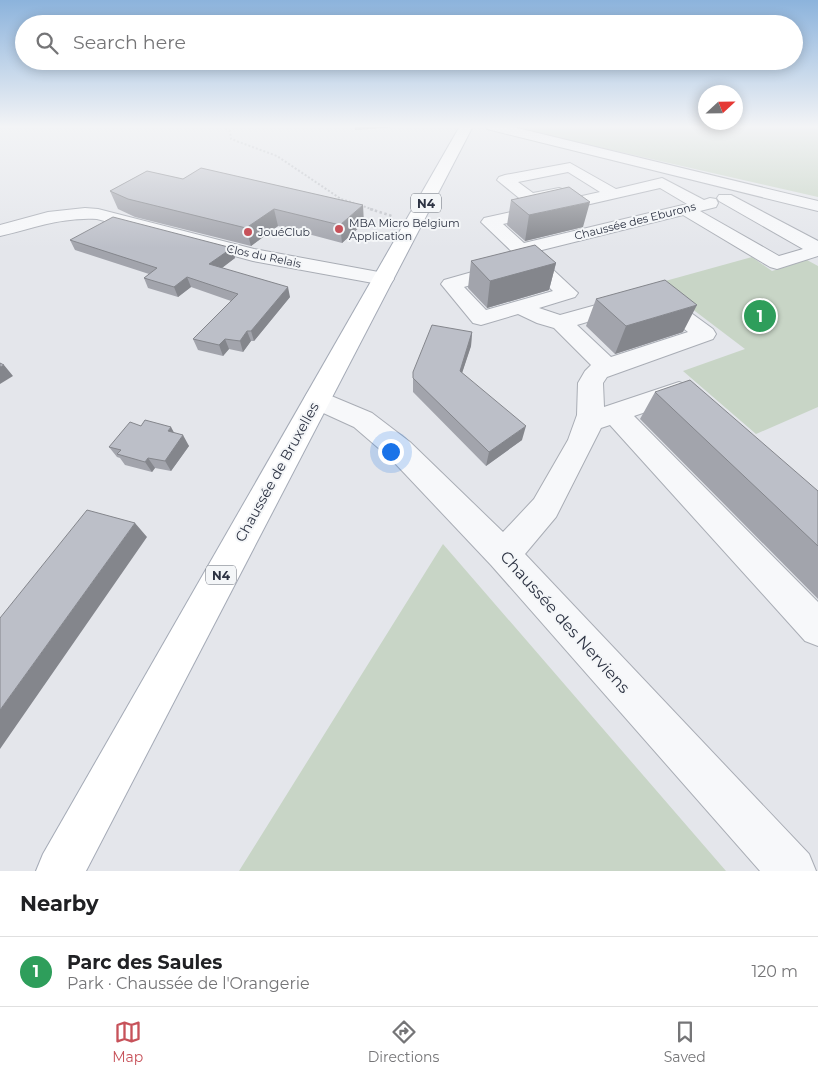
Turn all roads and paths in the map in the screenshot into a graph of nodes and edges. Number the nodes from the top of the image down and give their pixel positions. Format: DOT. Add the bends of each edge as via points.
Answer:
graph roads {
  1 [pos="293,167"];
  2 [pos="445,167"];
  3 [pos="658,167"];
  4 [pos="745,188"];
  5 [pos="606,189"];
  6 [pos="725,198"];
  7 [pos="581,201"];
  8 [pos="818,206"];
  9 [pos="693,207"];
  10 [pos="414,222"];
  11 [pos="615,225"];
  12 [pos="0,231"];
  13 [pos="818,250"];
  14 [pos="527,255"];
  15 [pos="384,279"];
  16 [pos="520,307"];
  17 [pos="561,322"];
  18 [pos="607,367"];
  19 [pos="317,399"];
  20 [pos="701,410"];
  21 [pos="602,417"];
  22 [pos="503,554"];
  23 [pos="818,628"];
  24 [pos="60,871"];
  25 [pos="792,871"];
  1 -- 10 [label="path" via="341,199"];
  2 -- 10 [label="main road, Chaussée de Bruxelles / N4"];
  3 -- 4 [label="street"];
  4 -- 6 [label="street, Chaussée des Eburons"];
  4 -- 8 [label="street"];
  5 -- 5 [label="street" via="570,167 505,180 530,199"];
  5 -- 7 [label="street"];
  5 -- 9 [label="street" via="662,183"];
  6 -- 9 [label="street, Chaussée des Eburons"];
  6 -- 13 [label="street"];
  7 -- 11 [label="street"];
  7 -- 14 [label="street" via="490,222"];
  9 -- 11 [label="street, Chaussée des Eburons"];
  9 -- 13 [label="street" via="777,263"];
  10 -- 15 [label="main road, Chaussée de Bruxelles / N4"];
  11 -- 14 [label="street, Chaussée des Eburons"];
  12 -- 15 [label="street, Clos du Relais" via="51,216 98,214 253,255"];
  14 -- 16 [label="street" via="568,293"];
  14 -- 16 [label="street, Chaussée des Eburons" via="451,284 481,318"];
  15 -- 19 [label="main road, Chaussée de Bruxelles / N4"];
  16 -- 17 [label="street"];
  17 -- 18 [label="street"];
  17 -- 18 [label="street" via="654,295 705,334"];
  18 -- 21 [label="street" via="593,375 590,385 592,405"];
  19 -- 22 [label="street, Chaussée des Nerviens" via="362,420 400,450"];
  19 -- 24 [label="main road, Chaussée de Bruxelles / N4"];
  20 -- 21 [label="street" via="679,391"];
  21 -- 22 [label="street" via="584,437 544,509"];
  21 -- 23 [label="street"];
  22 -- 25 [label="street, Chaussée des Nerviens"];
}
